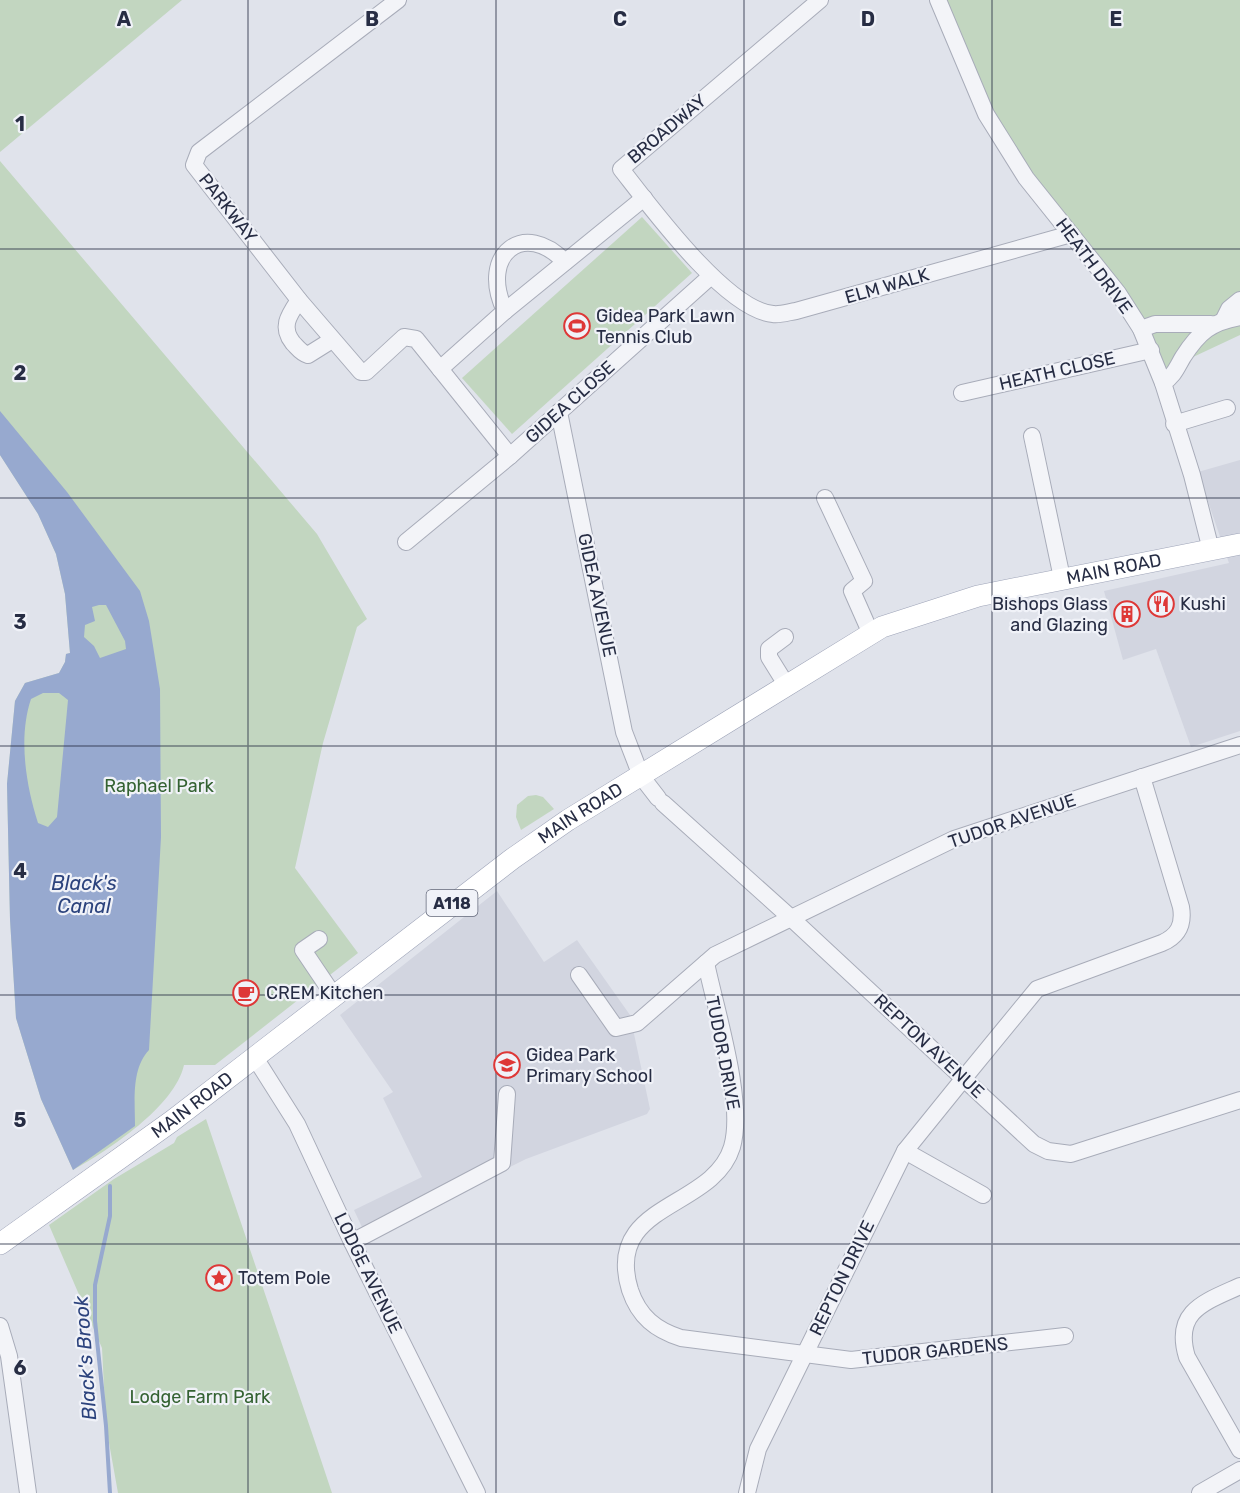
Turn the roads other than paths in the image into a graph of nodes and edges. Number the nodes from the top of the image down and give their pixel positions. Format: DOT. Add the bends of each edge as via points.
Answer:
graph roads {
  1 [pos="398,0"];
  2 [pos="820,0"];
  3 [pos="938,0"];
  4 [pos="644,198"];
  5 [pos="1071,234"];
  6 [pos="565,262"];
  7 [pos="711,276"];
  8 [pos="299,300"];
  9 [pos="1240,300"];
  10 [pos="505,311"];
  11 [pos="1225,320"];
  12 [pos="1140,329"];
  13 [pos="332,340"];
  14 [pos="1151,350"];
  15 [pos="440,369"];
  16 [pos="361,372"];
  17 [pos="1163,383"];
  18 [pos="962,393"];
  19 [pos="1227,408"];
  20 [pos="559,412"];
  21 [pos="1174,424"];
  22 [pos="1032,436"];
  23 [pos="510,456"];
  24 [pos="825,498"];
  25 [pos="406,542"];
  26 [pos="1240,544"];
  27 [pos="1211,550"];
  28 [pos="1062,578"];
  29 [pos="871,634"];
  30 [pos="786,637"];
  31 [pos="788,686"];
  32 [pos="1240,745"];
  33 [pos="641,776"];
  34 [pos="1142,777"];
  35 [pos="791,918"];
  36 [pos="319,939"];
  37 [pos="706,963"];
  38 [pos="579,975"];
  39 [pos="334,996"];
  40 [pos="254,1056"];
  41 [pos="964,1078"];
  42 [pos="507,1094"];
  43 [pos="1240,1100"];
  44 [pos="905,1151"];
  45 [pos="983,1195"];
  46 [pos="352,1242"];
  47 [pos="0,1243"];
  48 [pos="1240,1286"];
  49 [pos="0,1326"];
  50 [pos="1065,1336"];
  51 [pos="806,1354"];
  52 [pos="1240,1450"];
  53 [pos="1240,1470"];
  54 [pos="28,1493"];
  55 [pos="477,1493"];
  56 [pos="747,1493"];
  57 [pos="1200,1493"];
  1 -- 8 [label="street, PARKWAY" via="199,152 194,165"];
  2 -- 4 [label="street, BROADWAY" via="621,169"];
  3 -- 5 [label="street, HEATH DRIVE" via="986,114 1026,178"];
  4 -- 6 [label="street"];
  4 -- 7 [label="street, BROADWAY"];
  5 -- 7 [label="street, ELM WALK" via="796,311 773,314 749,306"];
  5 -- 12 [label="street, HEATH DRIVE" via="1118,292"];
  6 -- 10 [label="street"];
  6 -- 10 [label="street" via="555,250 528,243 505,253 495,274"];
  7 -- 20 [label="street, GIDEA CLOSE"];
  8 -- 13 [label="street, PARKWAY"];
  8 -- 13 [label="street" via="286,324 291,340 308,355"];
  9 -- 11 [label="street" via="1229,309"];
  10 -- 15 [label="street"];
  11 -- 12 [label="street" via="1155,324"];
  11 -- 17 [label="street" via="1191,347"];
  12 -- 14 [label="street, HEATH DRIVE"];
  13 -- 16 [label="street, PARKWAY"];
  14 -- 17 [label="street, HEATH DRIVE"];
  14 -- 18 [label="street, HEATH CLOSE"];
  15 -- 16 [label="street, GIDEA CLOSE" via="416,339 404,337 366,372"];
  15 -- 23 [label="street, GIDEA CLOSE"];
  17 -- 21 [label="street, HEATH DRIVE"];
  19 -- 21 [label="street"];
  20 -- 23 [label="street, GIDEA CLOSE"];
  20 -- 33 [label="street, GIDEA AVENUE" via="624,732"];
  21 -- 27 [label="street, HEATH DRIVE"];
  22 -- 28 [label="street"];
  23 -- 25 [label="street, GIDEA CLOSE"];
  24 -- 29 [label="street" via="864,581 852,591"];
  26 -- 27 [label="main road, MAIN ROAD / A118"];
  27 -- 28 [label="main road, MAIN ROAD / A118"];
  28 -- 29 [label="main road, MAIN ROAD / A118" via="941,606"];
  29 -- 31 [label="main road, MAIN ROAD / A118"];
  30 -- 31 [label="street" via="769,649 769,657"];
  31 -- 33 [label="main road, MAIN ROAD / A118"];
  32 -- 34 [label="street, TUDOR AVENUE"];
  33 -- 35 [label="street, REPTON AVENUE" via="660,801"];
  33 -- 39 [label="main road, MAIN ROAD / A118" via="568,820 475,885"];
  34 -- 35 [label="street, TUDOR AVENUE" via="954,839"];
  34 -- 41 [label="street, REPTON DRIVE" via="1181,907 1180,928 1173,938 1162,943 1037,989"];
  35 -- 37 [label="street, TUDOR AVENUE" via="733,945"];
  35 -- 41 [label="street, REPTON AVENUE"];
  36 -- 39 [label="street" via="303,950"];
  37 -- 38 [label="street, TUDOR AVENUE" via="637,1023 616,1028"];
  37 -- 51 [label="street, TUDOR DRIVE" via="735,1096 732,1149 712,1180 666,1205 640,1227 629,1252 627,1278 645,1318 661,1331 681,1338"];
  39 -- 40 [label="main road, MAIN ROAD / A118"];
  40 -- 46 [label="street, LODGE AVENUE" via="297,1125"];
  40 -- 47 [label="main road, MAIN ROAD / A118"];
  41 -- 43 [label="street, REPTON AVENUE" via="1034,1144 1060,1154 1083,1151"];
  41 -- 44 [label="street, REPTON DRIVE"];
  42 -- 46 [label="street" via="502,1163"];
  44 -- 45 [label="street"];
  44 -- 51 [label="street, REPTON DRIVE"];
  46 -- 55 [label="street, LODGE AVENUE"];
  48 -- 52 [label="street" via="1193,1310 1185,1324 1182,1342"];
  49 -- 54 [label="street" via="9,1356"];
  50 -- 51 [label="street, TUDOR GARDENS" via="851,1360"];
  51 -- 56 [label="street, REPTON DRIVE" via="754,1458"];
  53 -- 57 [label="street"];
}
